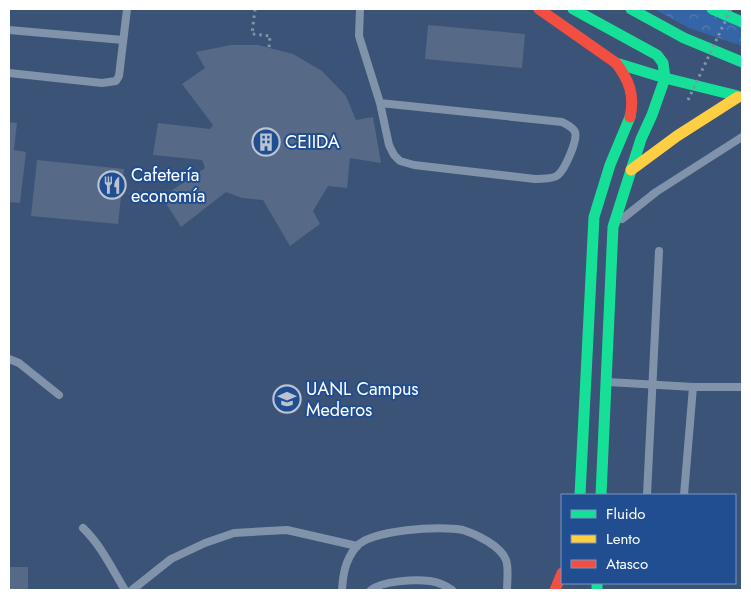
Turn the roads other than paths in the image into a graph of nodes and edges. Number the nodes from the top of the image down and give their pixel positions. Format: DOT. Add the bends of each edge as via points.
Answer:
graph roads {
  1 [pos="127,9"];
  2 [pos="360,9"];
  3 [pos="539,9"];
  4 [pos="573,9"];
  5 [pos="631,9"];
  6 [pos="712,9"];
  7 [pos="742,22"];
  8 [pos="9,30"];
  9 [pos="123,40"];
  10 [pos="742,62"];
  11 [pos="616,63"];
  12 [pos="9,74"];
  13 [pos="665,78"];
  14 [pos="740,97"];
  15 [pos="380,103"];
  16 [pos="742,137"];
  17 [pos="631,170"];
  18 [pos="613,227"];
  19 [pos="660,251"];
  20 [pos="9,360"];
  21 [pos="586,380"];
  22 [pos="605,382"];
  23 [pos="654,385"];
  24 [pos="693,387"];
  25 [pos="742,387"];
  26 [pos="59,396"];
  27 [pos="580,494"];
  28 [pos="601,494"];
  29 [pos="647,494"];
  30 [pos="684,494"];
  31 [pos="83,528"];
  32 [pos="357,546"];
  33 [pos="561,575"];
  34 [pos="125,590"];
  35 [pos="132,590"];
  36 [pos="342,590"];
  37 [pos="371,590"];
  38 [pos="452,590"];
  39 [pos="507,590"];
  40 [pos="555,590"];
  1 -- 9 [label="lane"];
  2 -- 15 [label="lane" via="359,36"];
  3 -- 11 [label="main road"];
  4 -- 13 [label="main road" via="657,55 663,63"];
  5 -- 10 [label="main road" via="684,38"];
  6 -- 7 [label="main road"];
  8 -- 9 [label="lane"];
  9 -- 12 [label="lane" via="119,76 111,83"];
  11 -- 13 [label="main road"];
  11 -- 21 [label="main road" via="626,73 632,91 630,117 601,188 594,216"];
  13 -- 14 [label="main road"];
  13 -- 17 [label="main road"];
  14 -- 17 [label="main road"];
  15 -- 15 [label="lane" via="394,155 400,161 414,165 550,178 558,175 568,160 575,138 571,127 562,122"];
  16 -- 18 [label="lane" via="656,192"];
  17 -- 18 [label="main road"];
  18 -- 22 [label="main road"];
  19 -- 23 [label="lane"];
  20 -- 26 [label="lane" via="18,363"];
  21 -- 22 [label="lane"];
  21 -- 27 [label="main road"];
  22 -- 23 [label="lane"];
  22 -- 28 [label="main road"];
  23 -- 24 [label="lane"];
  23 -- 29 [label="lane"];
  24 -- 25 [label="lane"];
  24 -- 30 [label="lane"];
  31 -- 34 [label="lane" via="104,554"];
  32 -- 35 [label="lane" via="287,530 234,533 171,559"];
  32 -- 36 [label="lane" via="344,566"];
  32 -- 39 [label="lane" via="382,533 428,528 462,530 492,543 506,559"];
  33 -- 40 [label="main road"];
  37 -- 38 [label="lane" via="393,582 429,580 445,584"];
}
